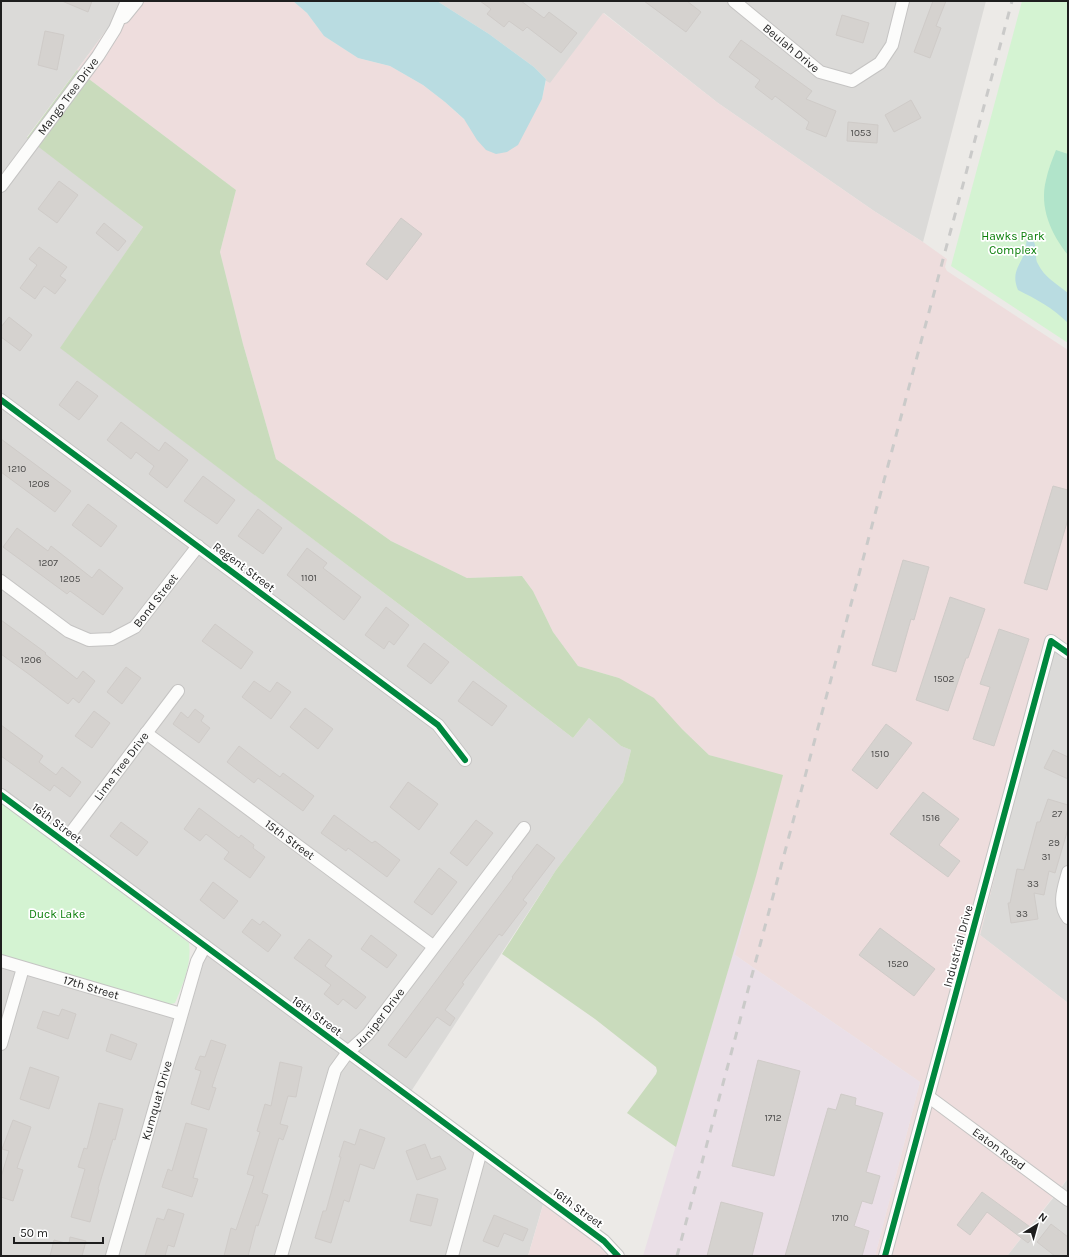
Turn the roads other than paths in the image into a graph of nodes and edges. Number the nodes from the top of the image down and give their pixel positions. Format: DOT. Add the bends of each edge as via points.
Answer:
graph roads {
  1 [pos="127,1"];
  2 [pos="137,1"];
  3 [pos="734,1"];
  4 [pos="903,1"];
  5 [pos="115,29"];
  6 [pos="1,186"];
  7 [pos="1,400"];
  8 [pos="198,546"];
  9 [pos="1,581"];
  10 [pos="1068,653"];
  11 [pos="178,691"];
  12 [pos="146,733"];
  13 [pos="465,760"];
  14 [pos="1,795"];
  15 [pos="524,828"];
  16 [pos="64,842"];
  17 [pos="1068,872"];
  18 [pos="1068,918"];
  19 [pos="205,946"];
  20 [pos="433,946"];
  21 [pos="1,961"];
  22 [pos="23,968"];
  23 [pos="181,1014"];
  24 [pos="1,1044"];
  25 [pos="348,1052"];
  26 [pos="929,1097"];
  27 [pos="481,1151"];
  28 [pos="1068,1200"];
  29 [pos="112,1256"];
  30 [pos="282,1256"];
  31 [pos="452,1256"];
  32 [pos="618,1256"];
  33 [pos="885,1256"];
  1 -- 5 [label="street, Mango Tree Drive"];
  2 -- 5 [label="street"];
  3 -- 4 [label="street, Beulah Drive" via="820,72 852,81 880,63 892,45"];
  5 -- 6 [label="street, Mango Tree Drive" via="98,56"];
  7 -- 8 [label="street, Regent Street"];
  8 -- 9 [label="street, Bond Street" via="135,627 112,639 89,640 68,631"];
  8 -- 13 [label="street, Regent Street" via="438,725"];
  10 -- 26 [label="street, Industrial Drive" via="1051,641"];
  11 -- 12 [label="street, Lime Tree Drive"];
  12 -- 16 [label="street, Lime Tree Drive"];
  12 -- 20 [label="street, 15th Street"];
  14 -- 16 [label="street, 16th Street"];
  15 -- 20 [label="street, Juniper Drive"];
  16 -- 19 [label="street, 16th Street"];
  17 -- 18 [label="street" via="1061,897"];
  19 -- 23 [label="street, Kumquat Drive" via="197,961"];
  19 -- 25 [label="street, 16th Street"];
  20 -- 25 [label="street, Juniper Drive" via="368,1034"];
  21 -- 22 [label="street, 17th Street"];
  22 -- 23 [label="street, 17th Street"];
  22 -- 24 [label="street"];
  23 -- 29 [label="street, Kumquat Drive"];
  25 -- 27 [label="street, 16th Street"];
  25 -- 30 [label="street, Juniper Drive" via="335,1070"];
  26 -- 28 [label="street, Eaton Road"];
  26 -- 33 [label="street, Industrial Drive"];
  27 -- 31 [label="street"];
  27 -- 32 [label="street, 16th Street" via="604,1242"];
}
